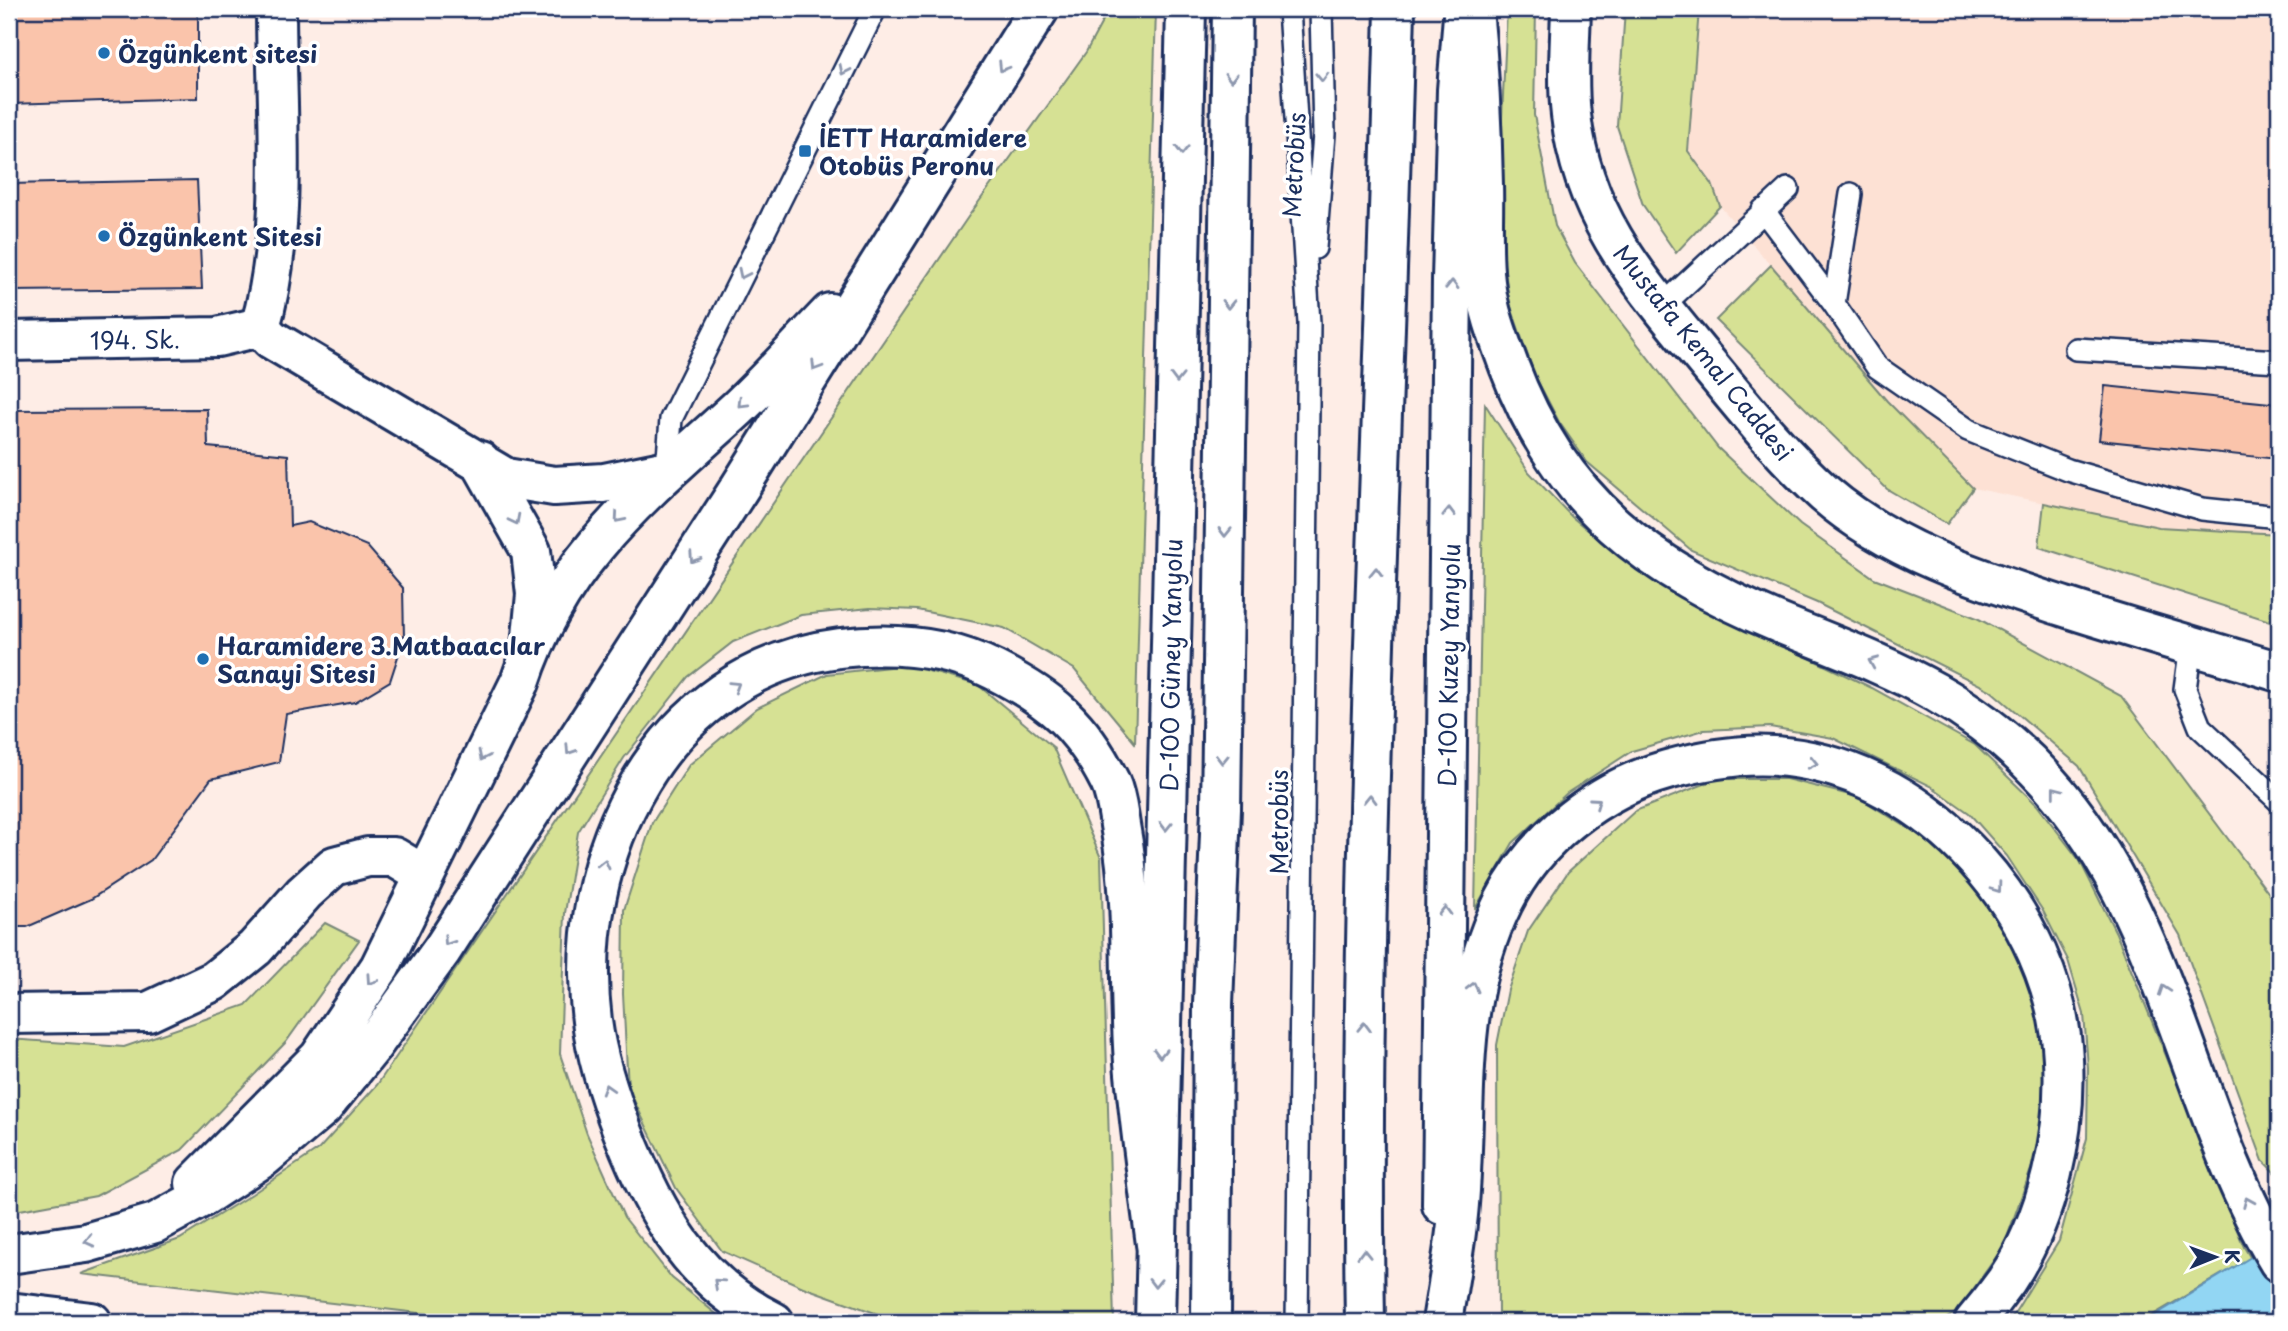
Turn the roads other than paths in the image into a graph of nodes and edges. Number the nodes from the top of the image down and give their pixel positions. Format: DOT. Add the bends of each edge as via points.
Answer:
graph roads {
  1 [pos="276,9"];
  2 [pos="875,9"];
  3 [pos="1039,9"];
  4 [pos="1186,9"];
  5 [pos="1232,9"];
  6 [pos="1289,9"];
  7 [pos="1321,9"];
  8 [pos="1395,9"];
  9 [pos="1463,9"];
  10 [pos="1473,9"];
  11 [pos="1571,9"];
  12 [pos="943,163"];
  13 [pos="1788,189"];
  14 [pos="1851,194"];
  15 [pos="1763,210"];
  16 [pos="1834,303"];
  17 [pos="1661,307"];
  18 [pos="1309,323"];
  19 [pos="260,327"];
  20 [pos="9,341"];
  21 [pos="2076,349"];
  22 [pos="2279,361"];
  23 [pos="480,461"];
  24 [pos="667,470"];
  25 [pos="2279,517"];
  26 [pos="2191,645"];
  27 [pos="531,647"];
  28 [pos="2279,672"];
  29 [pos="2279,801"];
  30 [pos="424,875"];
  31 [pos="9,1014"];
  32 [pos="155,1223"];
  33 [pos="1156,1244"];
  34 [pos="9,1254"];
  35 [pos="2279,1262"];
  36 [pos="9,1312"];
  37 [pos="92,1322"];
  38 [pos="774,1322"];
  39 [pos="1155,1322"];
  40 [pos="1211,1322"];
  41 [pos="1297,1322"];
  42 [pos="1365,1322"];
  43 [pos="1441,1322"];
  44 [pos="1974,1322"];
  1 -- 19 [label="main road" via="277,240"];
  2 -- 24 [label="lane, one-way" via="671,419"];
  3 -- 12 [label="main road, one-way"];
  4 -- 33 [label="main road, D-100 Güney Yanyolu, one-way"];
  5 -- 40 [label="main road, one-way"];
  6 -- 18 [label="lane, Metrobüs"];
  7 -- 18 [label="lane, Metrobüs, one-way" via="1324,134"];
  42 -- 8 [label="main road, one-way" via="1362,1133"];
  43 -- 9 [label="main road, D-100 Kuzey Yanyolu, one-way" via="1452,280"];
  35 -- 10 [label="main road, one-way" via="2241,1186 2152,956 2090,836 2050,783 1974,714 1924,683 1727,601 1657,561 1594,508 1544,441 1499,341 1485,281 1481,85"];
  11 -- 17 [label="main road, Mustafa Kemal Caddesi" via="1571,115 1581,167 1595,207 1625,261"];
  12 -- 24 [label="main road, one-way" via="832,311 739,407"];
  12 -- 32 [label="main road, one-way" via="442,950 370,1049 323,1107 264,1157"];
  13 -- 15 [label="lane"];
  14 -- 16 [label="lane"];
  15 -- 16 [label="lane"];
  15 -- 17 [label="lane"];
  16 -- 25 [label="lane" via="1877,367 1968,430 2068,470 2202,509"];
  17 -- 26 [label="main road, Mustafa Kemal Caddesi" via="1774,445 1826,495 1879,533 1987,582"];
  18 -- 41 [label="lane, Metrobüs"];
  19 -- 20 [label="main road, 194. Sk." via="217,337"];
  19 -- 23 [label="main road" via="271,339"];
  21 -- 22 [label="lane"];
  23 -- 24 [label="main road" via="506,478 554,486 604,483"];
  23 -- 27 [label="main road, one-way" via="531,551 536,594"];
  24 -- 27 [label="main road, one-way" via="622,513 569,579"];
  26 -- 28 [label="main road, Mustafa Kemal Caddesi"];
  26 -- 29 [label="lane" via="2185,689 2200,727"];
  27 -- 30 [label="main road, one-way" via="520,682"];
  30 -- 31 [label="main road" via="394,857 334,866 255,948 224,973 148,1012"];
  30 -- 32 [label="main road, one-way" via="380,967 319,1058"];
  32 -- 34 [label="main road, one-way" via="86,1243"];
  38 -- 33 [label="main road, one-way" via="721,1288 677,1243 634,1161 606,1087 592,1021 591,933 606,857 618,825 643,773 674,733 735,684 815,651 869,645 926,648 969,658 1038,693 1083,736 1113,787 1129,875 1134,1065"];
  33 -- 39 [label="main road, D-100 Güney Yanyolu, one-way"];
  36 -- 37 [label="main road"];
  43 -- 44 [label="main road, one-way" via="1459,1204 1463,1062 1471,990 1504,902 1530,860 1602,797 1643,776 1734,756 1786,757 1825,765 1885,788 1930,817 1972,855 1999,891 2046,974 2063,1059 2053,1169 2007,1279"];
}
